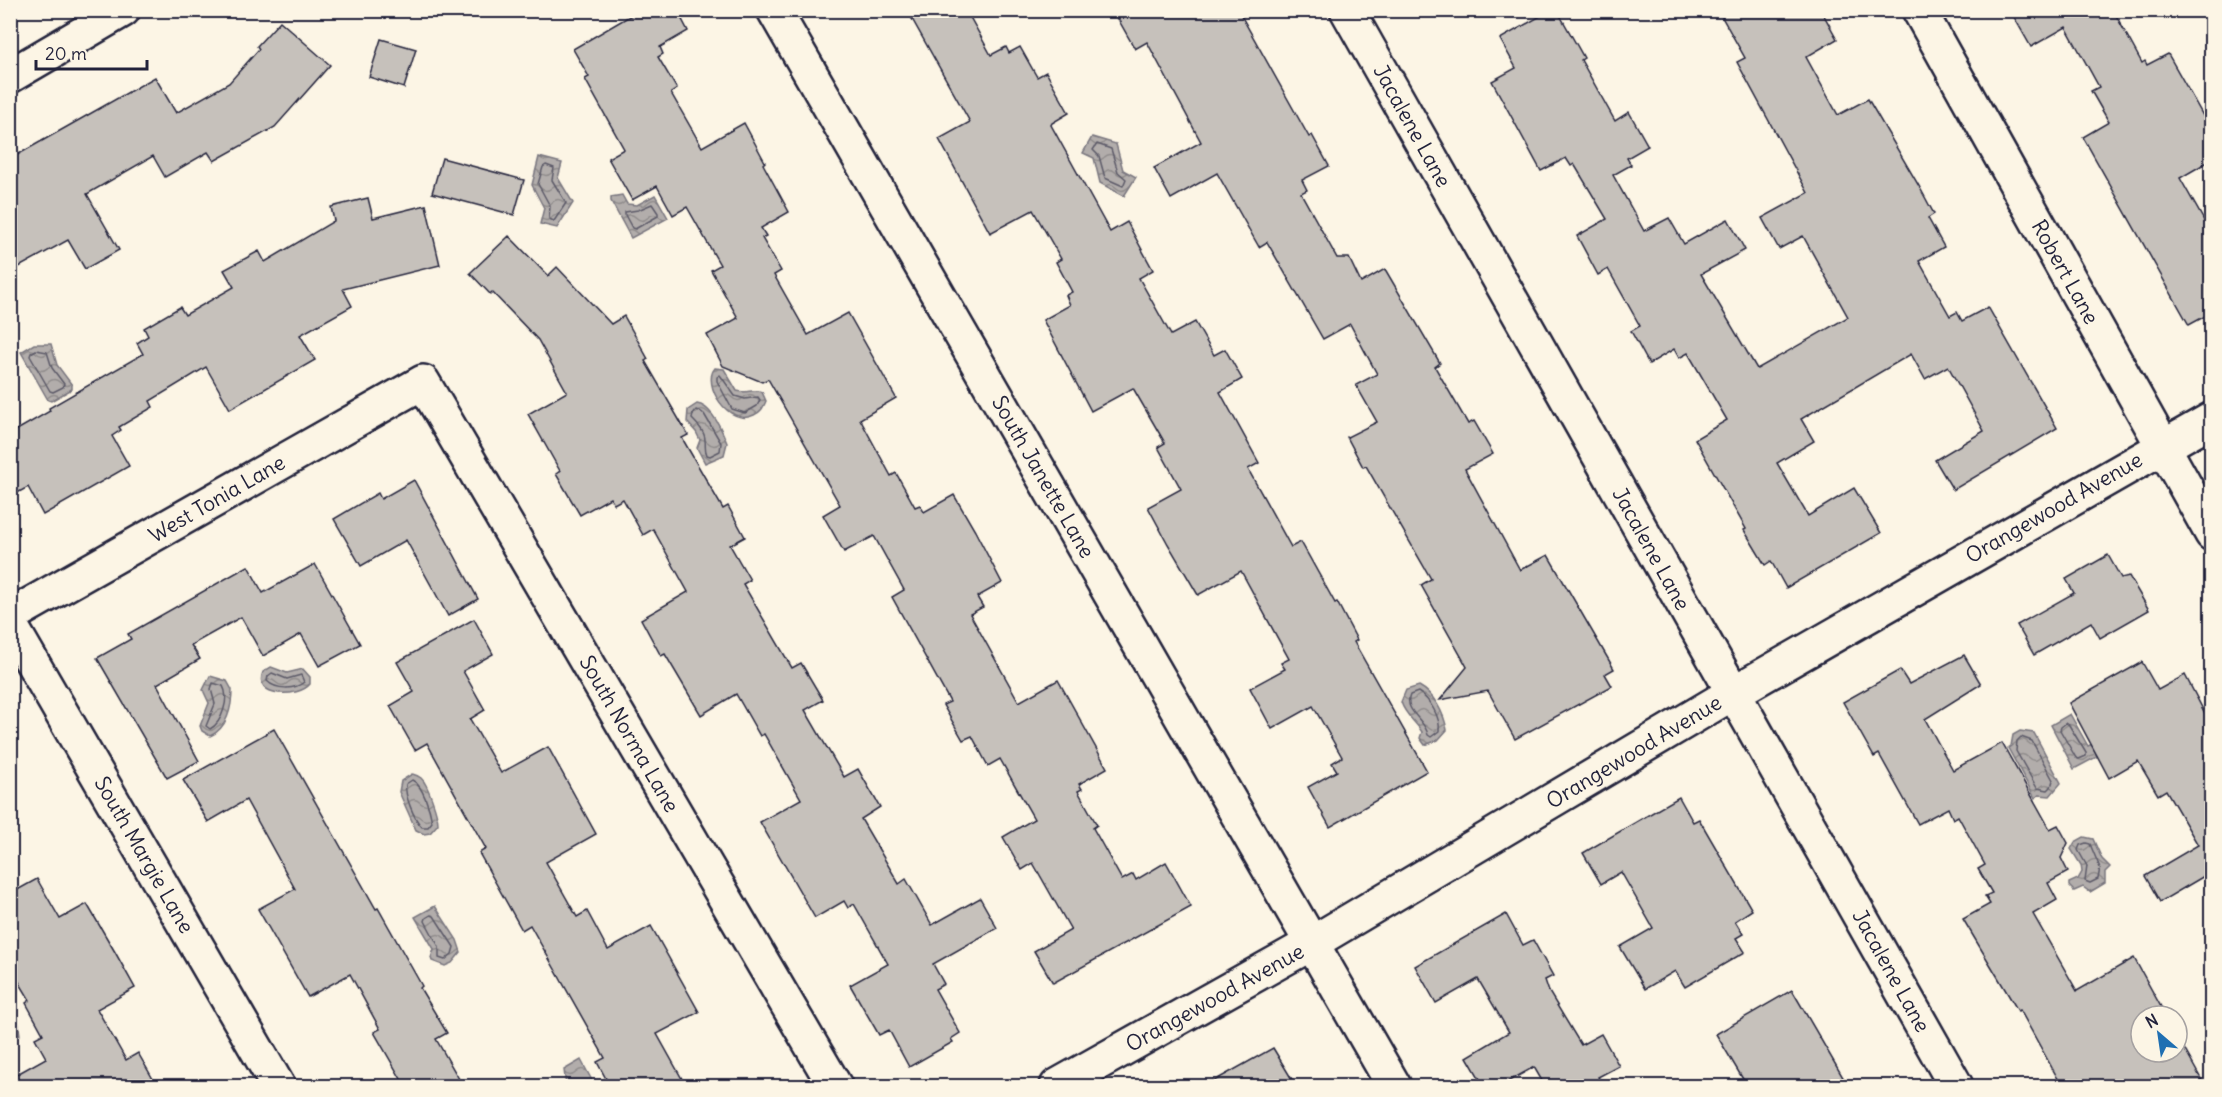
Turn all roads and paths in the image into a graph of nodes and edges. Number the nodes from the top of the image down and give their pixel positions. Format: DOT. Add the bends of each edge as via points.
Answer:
graph roads {
  1 [pos="123,10"];
  2 [pos="774,10"];
  3 [pos="1347,10"];
  4 [pos="1919,10"];
  5 [pos="10,76"];
  6 [pos="423,382"];
  7 [pos="2211,418"];
  8 [pos="2162,447"];
  9 [pos="2211,534"];
  10 [pos="10,616"];
  11 [pos="10,624"];
  12 [pos="1733,693"];
  13 [pos="1312,943"];
  14 [pos="278,1086"];
  15 [pos="835,1086"];
  16 [pos="1057,1086"];
  17 [pos="1394,1086"];
  18 [pos="1956,1086"];
  1 -- 5 [label="street"];
  2 -- 13 [label="street, South Janette Lane"];
  3 -- 12 [label="street, Jacalene Lane"];
  4 -- 8 [label="street, Robert Lane"];
  6 -- 10 [label="street, West Tonia Lane"];
  6 -- 15 [label="street, South Norma Lane"];
  7 -- 8 [label="street, Orangewood Avenue"];
  8 -- 9 [label="street, Robert Lane"];
  8 -- 12 [label="street, Orangewood Avenue"];
  11 -- 14 [label="street, South Margie Lane"];
  12 -- 13 [label="street, Orangewood Avenue"];
  12 -- 18 [label="street, Jacalene Lane"];
  13 -- 16 [label="street, Orangewood Avenue"];
  13 -- 17 [label="street, South Janette Lane"];
}
